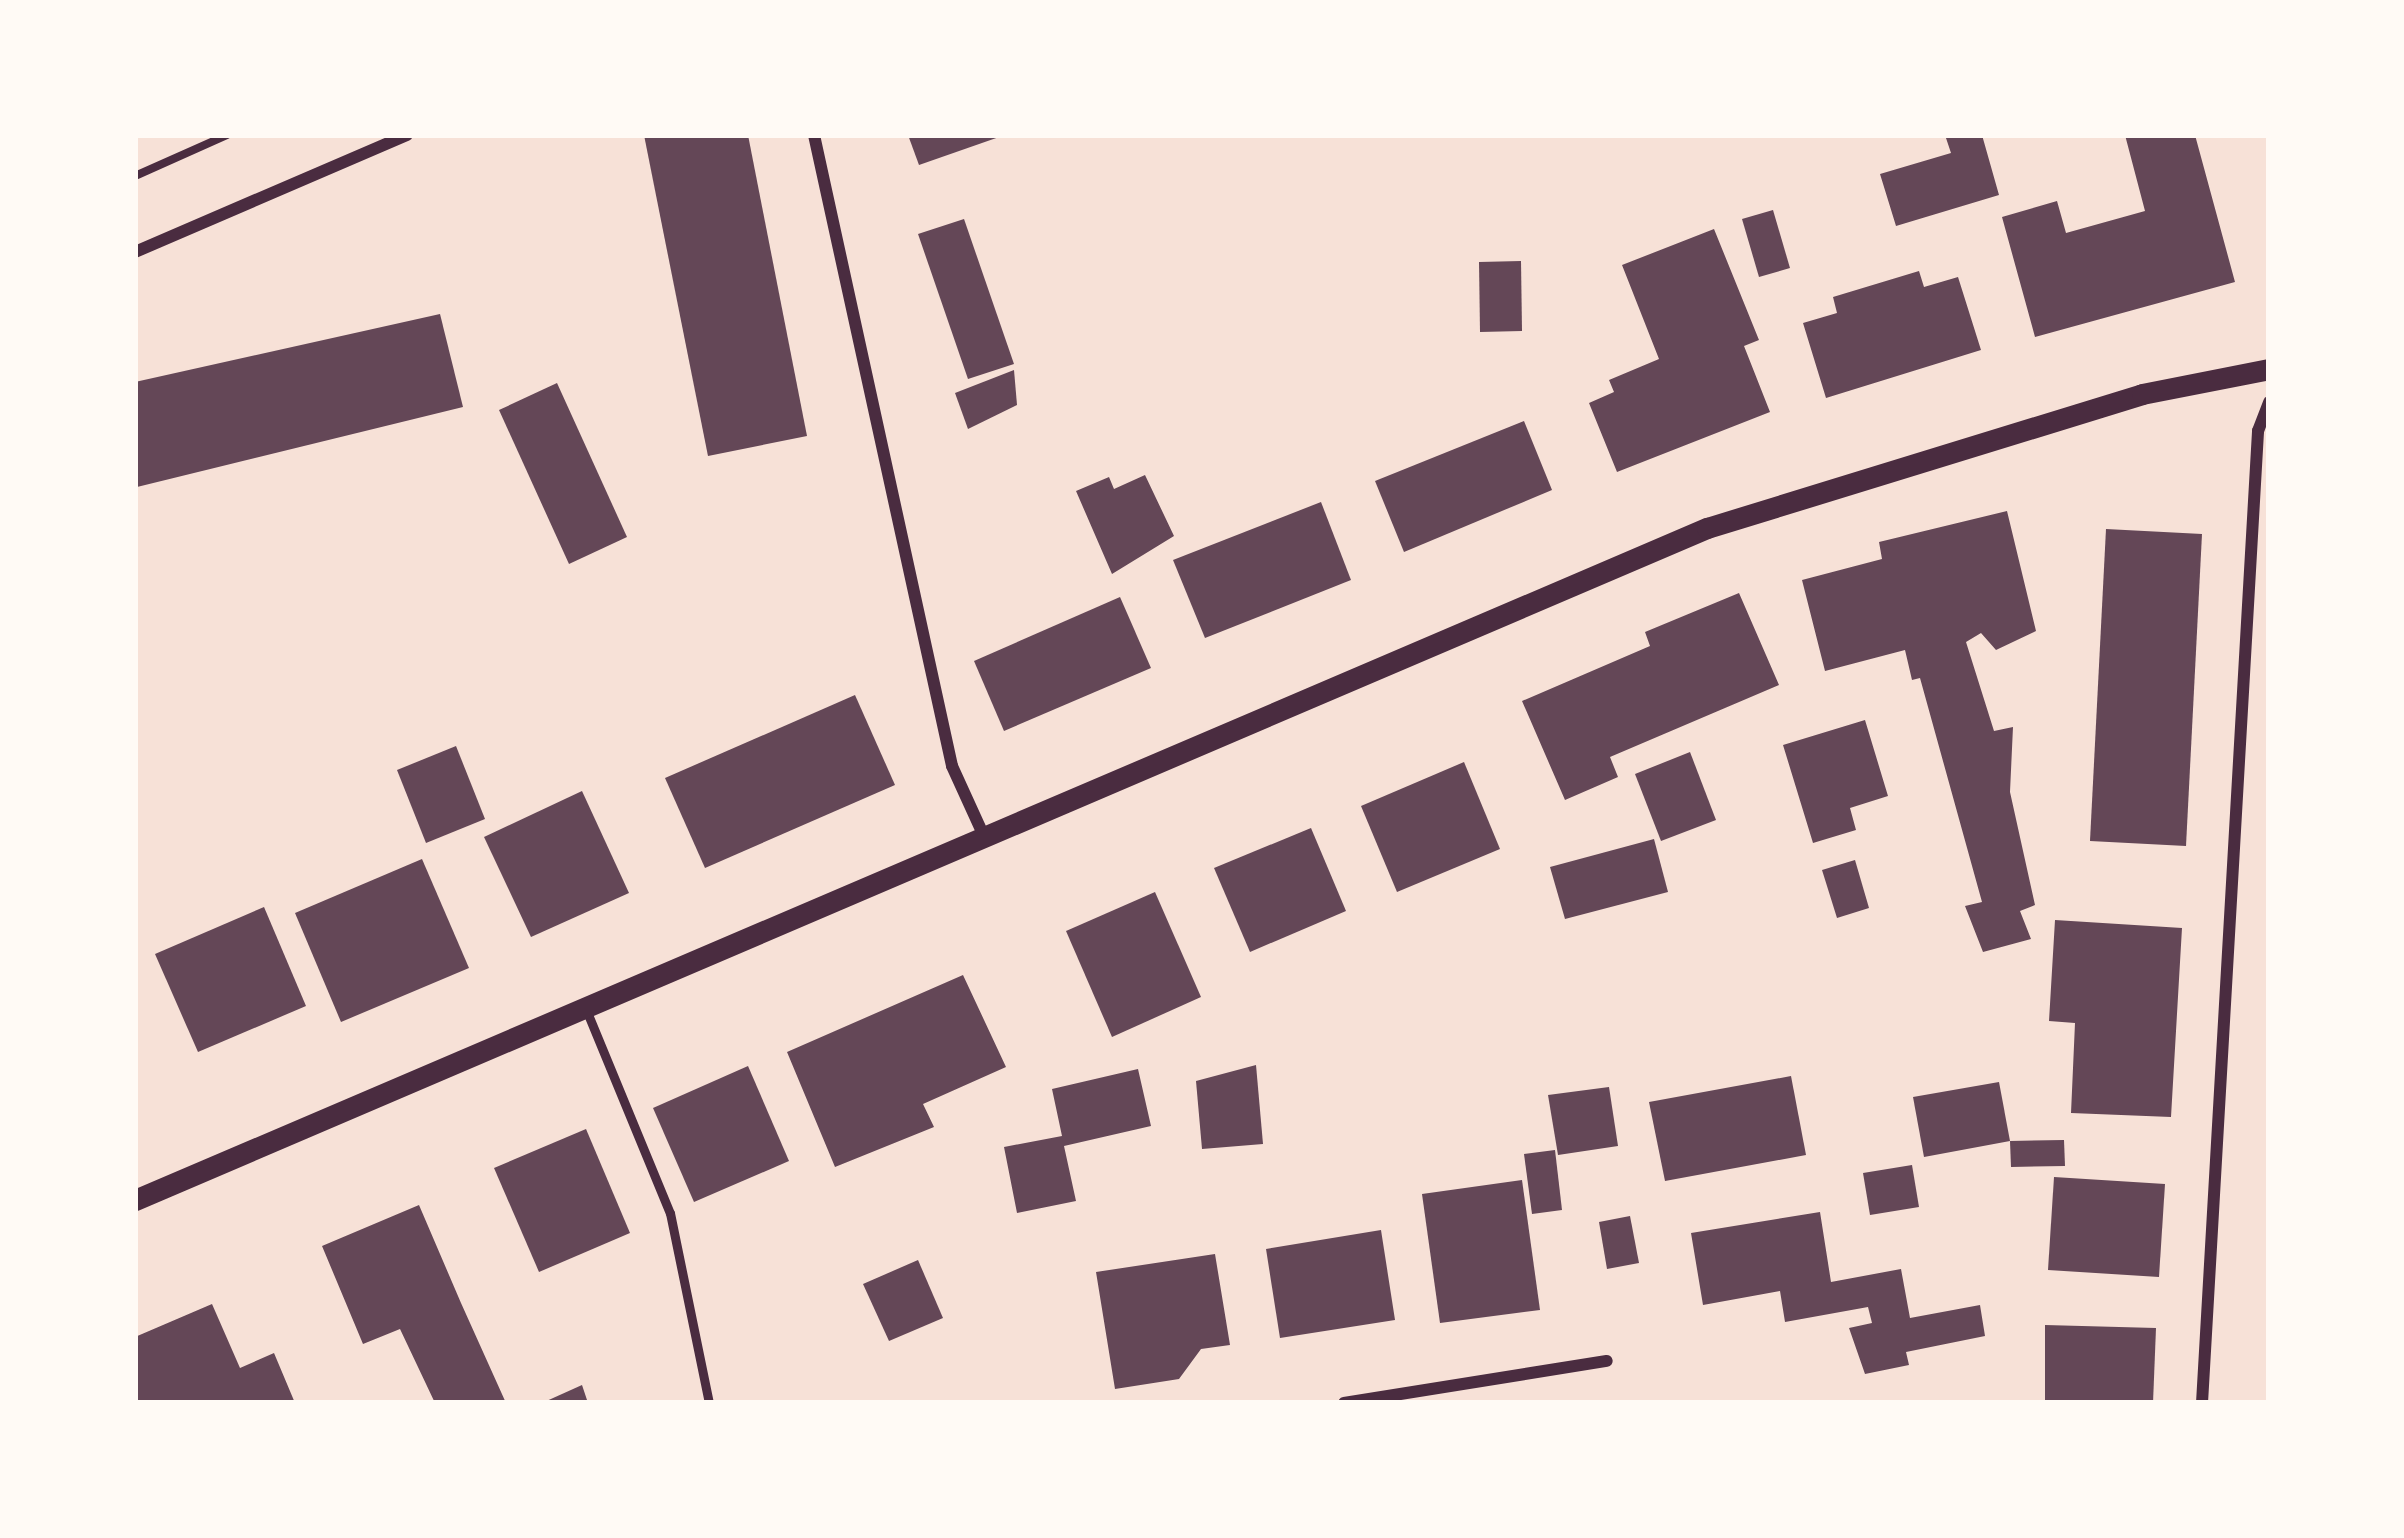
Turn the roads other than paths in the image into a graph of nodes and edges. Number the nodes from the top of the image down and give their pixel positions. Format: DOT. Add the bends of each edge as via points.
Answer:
graph roads {
  1 [pos="407,135"];
  2 [pos="814,135"];
  3 [pos="135,253"];
  4 [pos="2269,369"];
  5 [pos="2269,402"];
  6 [pos="982,834"];
  7 [pos="585,1007"];
  8 [pos="135,1200"];
  9 [pos="1607,1361"];
  10 [pos="709,1403"];
  11 [pos="1344,1403"];
  12 [pos="2202,1403"];
  1 -- 3 [label="street"];
  2 -- 6 [label="street" via="952,766"];
  4 -- 6 [label="street" via="2142,394 1707,529"];
  5 -- 12 [label="street" via="2258,431"];
  6 -- 7 [label="street"];
  7 -- 8 [label="street"];
  7 -- 10 [label="lane" via="670,1213"];
  9 -- 11 [label="street"];
}
